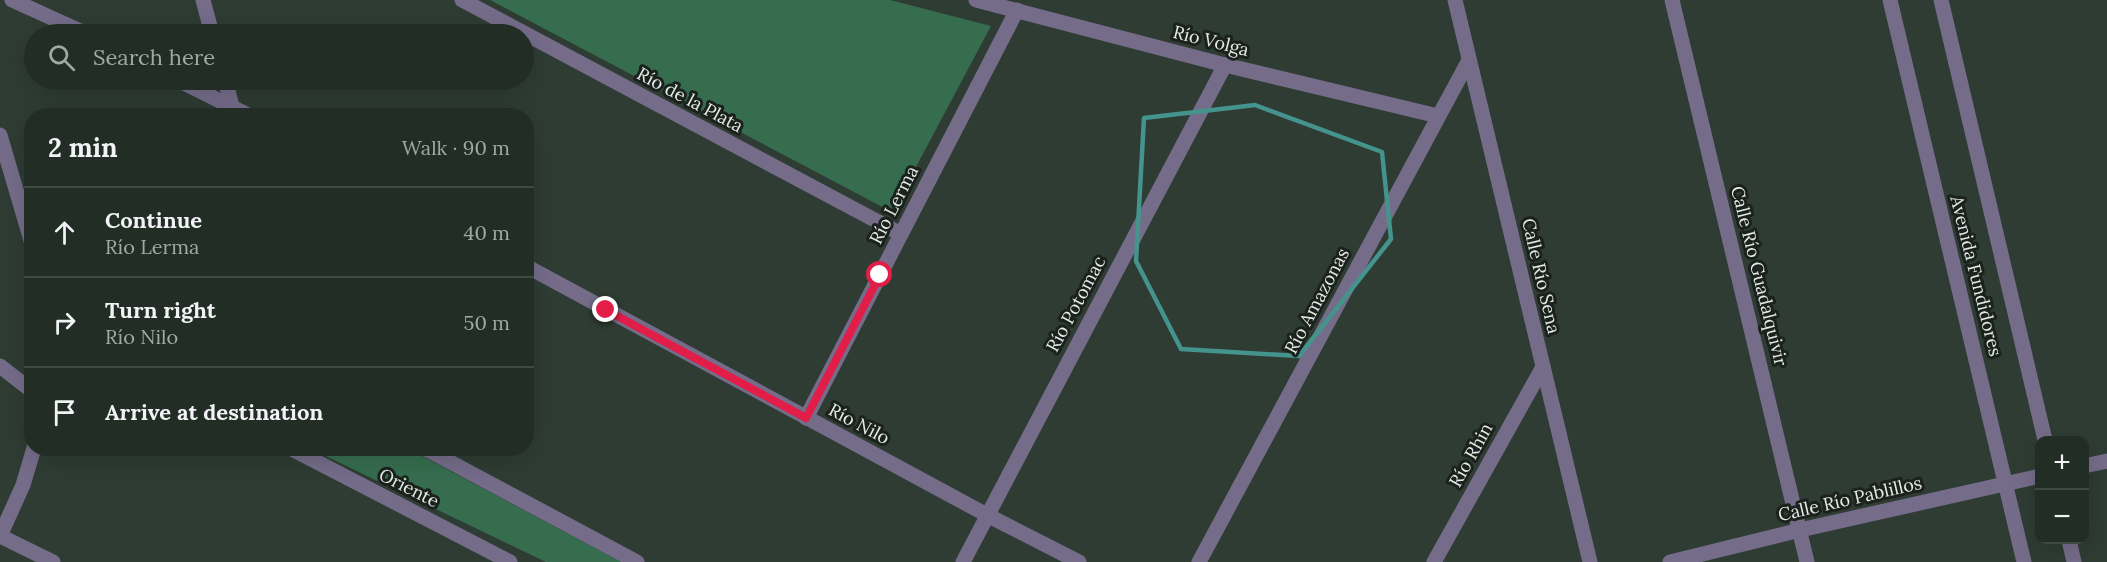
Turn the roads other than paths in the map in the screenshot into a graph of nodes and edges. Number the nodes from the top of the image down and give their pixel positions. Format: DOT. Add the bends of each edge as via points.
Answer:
graph roads {
  1 [pos="12,0"];
  2 [pos="203,0"];
  3 [pos="462,0"];
  4 [pos="976,0"];
  5 [pos="1455,0"];
  6 [pos="1672,0"];
  7 [pos="1890,0"];
  8 [pos="1941,0"];
  9 [pos="1017,10"];
  10 [pos="65,24"];
  11 [pos="209,24"];
  12 [pos="507,24"];
  13 [pos="534,38"];
  14 [pos="1469,60"];
  15 [pos="1225,65"];
  16 [pos="199,90"];
  17 [pos="228,90"];
  18 [pos="232,106"];
  19 [pos="236,108"];
  20 [pos="1438,116"];
  21 [pos="0,135"];
  22 [pos="24,217"];
  23 [pos="901,234"];
  24 [pos="534,270"];
  25 [pos="0,366"];
  26 [pos="1543,367"];
  27 [pos="24,385"];
  28 [pos="806,418"];
  29 [pos="2044,436"];
  30 [pos="32,456"];
  31 [pos="305,456"];
  32 [pos="439,456"];
  33 [pos="2107,461"];
  34 [pos="2089,465"];
  35 [pos="2035,477"];
  36 [pos="2006,483"];
  37 [pos="987,515"];
  38 [pos="1800,530"];
  39 [pos="0,536"];
  40 [pos="2070,544"];
  41 [pos="53,562"];
  42 [pos="510,562"];
  43 [pos="637,562"];
  44 [pos="963,562"];
  45 [pos="1079,562"];
  46 [pos="1199,562"];
  47 [pos="1434,562"];
  48 [pos="1590,562"];
  49 [pos="1670,562"];
  50 [pos="1807,562"];
  51 [pos="2024,562"];
  52 [pos="2074,562"];
  1 -- 10 [label="street"];
  2 -- 11 [label="street"];
  3 -- 12 [label="street, Río de la Plata"];
  4 -- 9 [label="street, Río Volga"];
  5 -- 14 [label="street, Calle Río Sena"];
  6 -- 38 [label="street, Calle Río Guadalquivir"];
  7 -- 36 [label="street, Avenida Fundidores"];
  8 -- 29 [label="street, Avenida Fundidores"];
  9 -- 15 [label="street, Río Volga"];
  9 -- 23 [label="street, Río Lerma"];
  13 -- 23 [label="street, Río de la Plata"];
  14 -- 20 [label="street, Río Amazonas"];
  14 -- 26 [label="street, Calle Río Sena"];
  15 -- 20 [label="street, Río Volga"];
  15 -- 37 [label="street, Río Potomac"];
  16 -- 18 [label="street"];
  17 -- 18 [label="street"];
  18 -- 19 [label="street"];
  20 -- 46 [label="street, Río Amazonas"];
  21 -- 22 [label="street"];
  23 -- 28 [label="street, Río Lerma"];
  24 -- 28 [label="street, Río Nilo"];
  25 -- 27 [label="street"];
  26 -- 47 [label="street, Río Rhin"];
  26 -- 48 [label="street, Calle Río Sena"];
  28 -- 37 [label="street, Río Nilo"];
  30 -- 39 [label="street"];
  31 -- 42 [label="street, Oriente"];
  32 -- 43 [label="street"];
  33 -- 34 [label="street"];
  35 -- 36 [label="street, Calle Río Pablillos"];
  36 -- 38 [label="street, Calle Río Pablillos"];
  36 -- 51 [label="street, Avenida Fundidores"];
  37 -- 44 [label="street, Río Potomac"];
  37 -- 45 [label="street, Río Nilo"];
  38 -- 49 [label="street, Calle Río Pablillos"];
  38 -- 50 [label="street, Calle Río Guadalquivir"];
  39 -- 41 [label="street"];
  40 -- 52 [label="street"];
}
